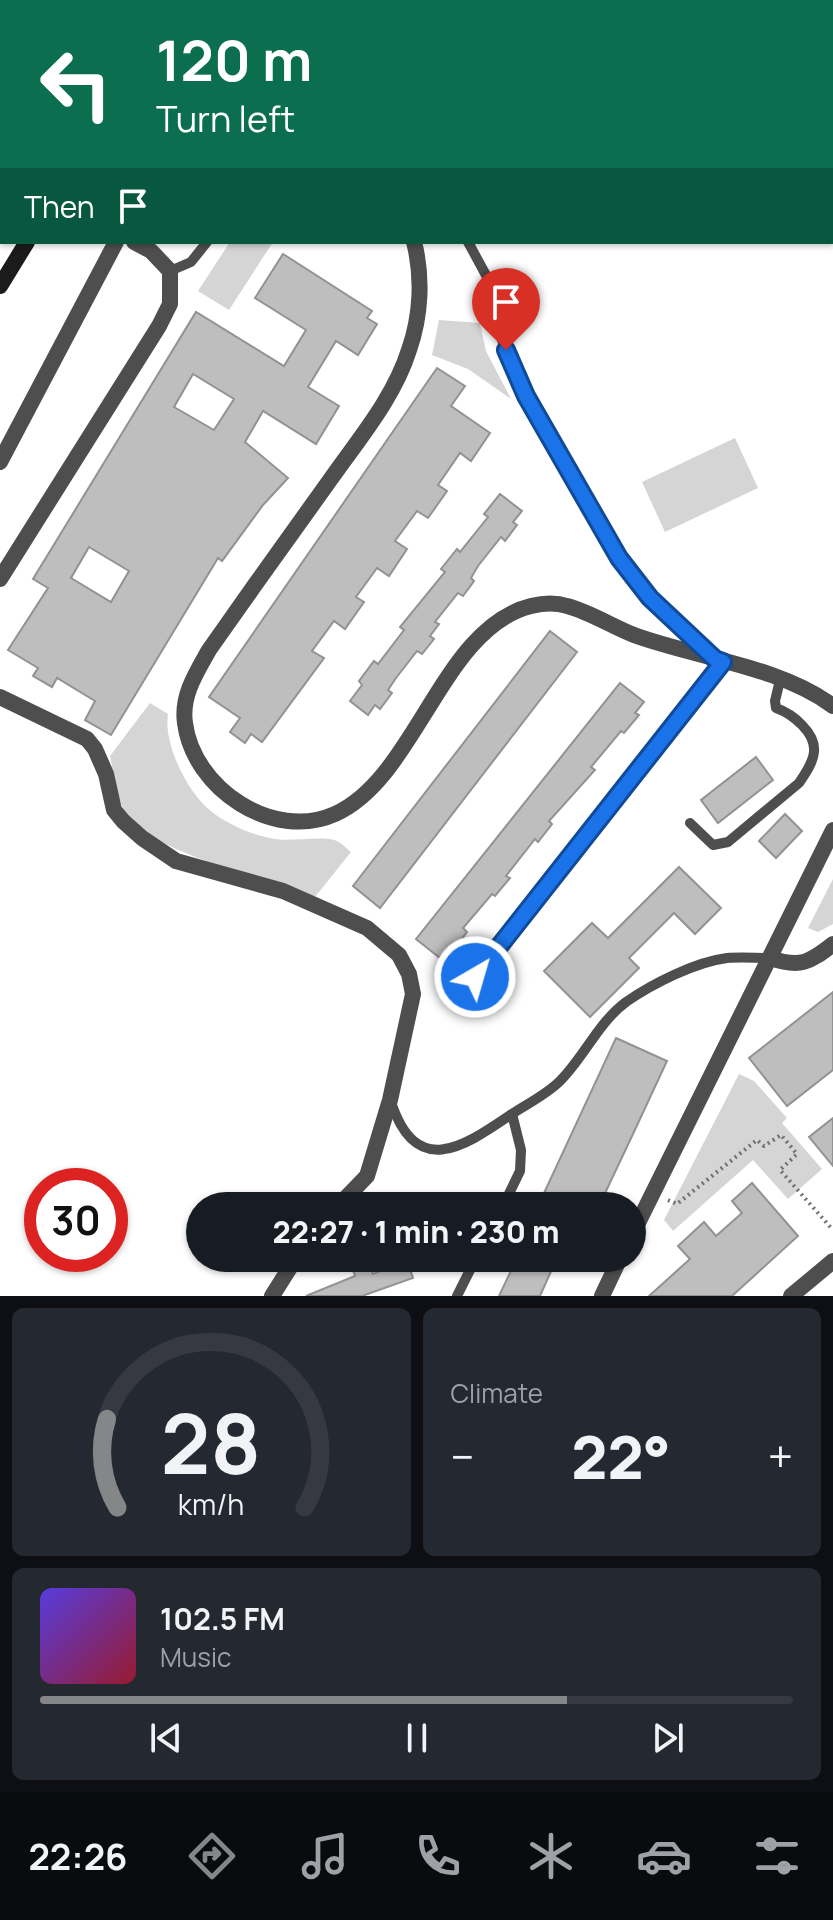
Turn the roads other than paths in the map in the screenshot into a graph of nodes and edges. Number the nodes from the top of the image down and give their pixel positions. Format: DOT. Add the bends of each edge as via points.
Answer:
graph roads {
  1 [pos="26,244"];
  2 [pos="115,244"];
  3 [pos="138,244"];
  4 [pos="205,244"];
  5 [pos="414,244"];
  6 [pos="469,244"];
  7 [pos="170,271"];
  8 [pos="0,286"];
  9 [pos="0,462"];
  10 [pos="0,579"];
  11 [pos="719,661"];
  12 [pos="780,680"];
  13 [pos="0,697"];
  14 [pos="833,706"];
  15 [pos="690,823"];
  16 [pos="833,830"];
  17 [pos="833,944"];
  18 [pos="770,958"];
  19 [pos="475,977"];
  20 [pos="390,1100"];
  21 [pos="512,1114"];
  22 [pos="352,1192"];
  23 [pos="510,1192"];
  24 [pos="646,1206"];
  25 [pos="833,1261"];
  26 [pos="287,1272"];
  27 [pos="469,1272"];
  28 [pos="613,1272"];
  29 [pos="272,1296"];
  30 [pos="457,1296"];
  31 [pos="602,1296"];
  32 [pos="791,1296"];
  1 -- 8 [label="main road"];
  2 -- 9 [label="street"];
  3 -- 7 [label="street"];
  4 -- 7 [label="lane" via="191,262"];
  5 -- 11 [label="street" via="420,282 417,320 397,380 192,679 184,723 205,771 222,792 266,815 311,821 335,814 356,801 386,768 471,646 492,626 532,605 566,605 632,634"];
  6 -- 11 [label="lane" via="487,277 511,366 619,558 650,598"];
  7 -- 10 [label="street" via="170,304 159,326"];
  11 -- 12 [label="street"];
  11 -- 19 [label="street"];
  12 -- 14 [label="street"];
  12 -- 15 [label="lane" via="776,708 798,721 814,743 814,756 799,783 728,842 713,845"];
  13 -- 20 [label="street" via="87,739 106,774 114,810 176,861 283,891 367,928 399,955 413,994"];
  16 -- 18 [label="street"];
  17 -- 18 [label="street" via="797,964"];
  18 -- 21 [label="lane" via="725,959 667,978 627,1002 605,1020 558,1083"];
  18 -- 24 [label="street"];
  20 -- 21 [label="lane" via="396,1119 428,1150 449,1151"];
  20 -- 22 [label="street" via="367,1176"];
  21 -- 23 [label="lane" via="521,1150 520,1171"];
  25 -- 32 [label="street"];
  26 -- 29 [label="street"];
  27 -- 30 [label="lane"];
  28 -- 31 [label="street"];
}
